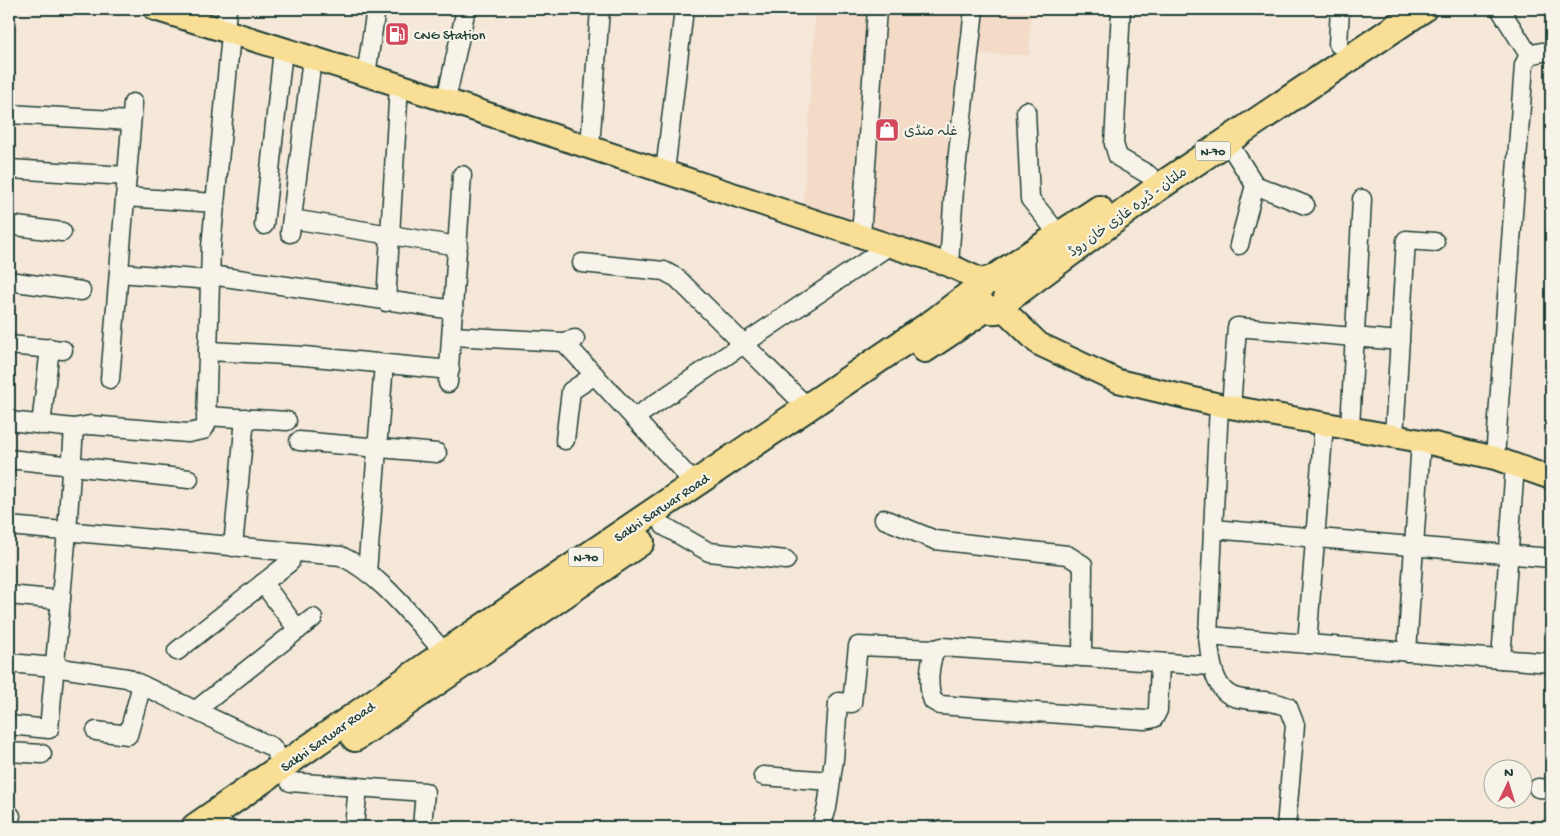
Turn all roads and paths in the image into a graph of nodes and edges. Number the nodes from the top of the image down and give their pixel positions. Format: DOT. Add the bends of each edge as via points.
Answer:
graph roads {
  1 [pos="156,9"];
  2 [pos="227,9"];
  3 [pos="376,9"];
  4 [pos="466,9"];
  5 [pos="600,9"];
  6 [pos="684,9"];
  7 [pos="877,9"];
  8 [pos="974,9"];
  9 [pos="1121,9"];
  10 [pos="1340,9"];
  11 [pos="1391,9"];
  12 [pos="1423,9"];
  13 [pos="1500,9"];
  14 [pos="228,33"];
  15 [pos="1338,44"];
  16 [pos="283,50"];
  17 [pos="1551,52"];
  18 [pos="1529,55"];
  19 [pos="312,59"];
  20 [pos="366,75"];
  21 [pos="399,85"];
  22 [pos="446,100"];
  23 [pos="132,103"];
  24 [pos="1026,111"];
  25 [pos="9,114"];
  26 [pos="131,121"];
  27 [pos="1227,141"];
  28 [pos="590,147"];
  29 [pos="9,169"];
  30 [pos="665,172"];
  31 [pos="462,175"];
  32 [pos="1149,175"];
  33 [pos="126,176"];
  34 [pos="1255,185"];
  35 [pos="125,197"];
  36 [pos="1362,199"];
  37 [pos="216,203"];
  38 [pos="1305,205"];
  39 [pos="9,225"];
  40 [pos="264,225"];
  41 [pos="62,232"];
  42 [pos="390,234"];
  43 [pos="861,236"];
  44 [pos="1060,236"];
  45 [pos="1435,242"];
  46 [pos="890,245"];
  47 [pos="1239,245"];
  48 [pos="458,246"];
  49 [pos="582,263"];
  50 [pos="949,264"];
  51 [pos="119,273"];
  52 [pos="210,278"];
  53 [pos="9,280"];
  54 [pos="81,291"];
  55 [pos="992,294"];
  56 [pos="386,302"];
  57 [pos="454,310"];
  58 [pos="452,336"];
  59 [pos="1355,337"];
  60 [pos="1400,341"];
  61 [pos="744,344"];
  62 [pos="9,345"];
  63 [pos="208,351"];
  64 [pos="384,364"];
  65 [pos="595,375"];
  66 [pos="110,379"];
  67 [pos="1225,406"];
  68 [pos="808,408"];
  69 [pos="206,416"];
  70 [pos="245,418"];
  71 [pos="634,418"];
  72 [pos="9,421"];
  73 [pos="287,422"];
  74 [pos="1324,423"];
  75 [pos="41,425"];
  76 [pos="74,428"];
  77 [pos="1350,428"];
  78 [pos="1394,436"];
  79 [pos="565,440"];
  80 [pos="299,441"];
  81 [pos="1421,441"];
  82 [pos="377,448"];
  83 [pos="437,453"];
  84 [pos="9,459"];
  85 [pos="1505,461"];
  86 [pos="71,466"];
  87 [pos="1551,478"];
  88 [pos="188,479"];
  89 [pos="695,484"];
  90 [pos="884,519"];
  91 [pos="9,526"];
  92 [pos="664,526"];
  93 [pos="1213,529"];
  94 [pos="67,532"];
  95 [pos="1315,538"];
  96 [pos="233,546"];
  97 [pos="1414,546"];
  98 [pos="290,552"];
  99 [pos="1508,554"];
  100 [pos="1551,558"];
  101 [pos="786,560"];
  102 [pos="367,572"];
  103 [pos="263,584"];
  104 [pos="9,595"];
  105 [pos="60,600"];
  106 [pos="313,618"];
  107 [pos="298,630"];
  108 [pos="1208,636"];
  109 [pos="1307,644"];
  110 [pos="936,649"];
  111 [pos="177,651"];
  112 [pos="1407,652"];
  113 [pos="444,653"];
  114 [pos="1082,657"];
  115 [pos="1501,659"];
  116 [pos="9,663"];
  117 [pos="1160,663"];
  118 [pos="1551,663"];
  119 [pos="1211,666"];
  120 [pos="54,667"];
  121 [pos="142,685"];
  122 [pos="196,710"];
  123 [pos="9,725"];
  124 [pos="96,731"];
  125 [pos="9,752"];
  126 [pos="42,754"];
  127 [pos="288,774"];
  128 [pos="764,776"];
  129 [pos="831,780"];
  130 [pos="358,787"];
  131 [pos="195,827"];
  132 [pos="224,827"];
  133 [pos="354,827"];
  134 [pos="422,827"];
  135 [pos="821,827"];
  136 [pos="1286,827"];
  1 -- 14 [label="main road"];
  2 -- 14 [label="street"];
  3 -- 20 [label="street"];
  4 -- 22 [label="street"];
  5 -- 28 [label="street"];
  6 -- 30 [label="street"];
  7 -- 43 [label="street"];
  8 -- 50 [label="street"];
  9 -- 32 [label="street" via="1114,144 1118,157"];
  10 -- 15 [label="street"];
  11 -- 15 [label="highway, ملتان - ڈیرہ غازی خان روڈ / N-70"];
  12 -- 27 [label="highway, ملتان - ڈیرہ غازی خان روڈ / N-70"];
  13 -- 18 [label="street"];
  14 -- 16 [label="main road"];
  14 -- 37 [label="street"];
  15 -- 32 [label="highway, ملتان - ڈیرہ غازی خان روڈ / N-70"];
  16 -- 19 [label="main road"];
  16 -- 40 [label="street"];
  17 -- 18 [label="street"];
  18 -- 85 [label="street" via="1524,65"];
  19 -- 20 [label="main road"];
  19 -- 42 [label="street" via="291,226"];
  20 -- 21 [label="main road"];
  21 -- 22 [label="main road"];
  21 -- 42 [label="street"];
  22 -- 28 [label="main road"];
  23 -- 26 [label="street"];
  24 -- 44 [label="street" via="1030,199"];
  25 -- 26 [label="street"];
  26 -- 33 [label="street"];
  27 -- 34 [label="street"];
  27 -- 55 [label="highway, ملتان - ڈیرہ غازی خان روڈ / N-70"];
  28 -- 30 [label="main road"];
  29 -- 33 [label="street"];
  30 -- 43 [label="main road"];
  31 -- 48 [label="street"];
  32 -- 44 [label="highway, ملتان - ڈیرہ غازی خان روڈ / N-70"];
  33 -- 35 [label="street"];
  34 -- 38 [label="street"];
  34 -- 47 [label="street"];
  35 -- 37 [label="street"];
  35 -- 51 [label="street"];
  36 -- 59 [label="street"];
  37 -- 52 [label="street"];
  39 -- 41 [label="street"];
  42 -- 48 [label="street"];
  42 -- 56 [label="street"];
  43 -- 46 [label="main road"];
  44 -- 55 [label="highway, ملتان - ڈیرہ غازی خان روڈ / N-70"];
  45 -- 60 [label="street" via="1406,240"];
  46 -- 50 [label="main road"];
  46 -- 61 [label="street"];
  48 -- 57 [label="street"];
  49 -- 61 [label="street" via="664,271 677,278"];
  50 -- 55 [label="main road"];
  51 -- 52 [label="street"];
  51 -- 66 [label="street"];
  52 -- 56 [label="street" via="276,284"];
  52 -- 63 [label="street"];
  53 -- 54 [label="street"];
  55 -- 67 [label="main road" via="1039,344 1118,381"];
  55 -- 68 [label="highway, Sakhi Sarwar Road / N-70"];
  55 -- 92 [label="highway, Sakhi Sarwar Road / N-70"];
  56 -- 57 [label="street"];
  57 -- 58 [label="street"];
  58 -- 64 [label="street" via="449,377"];
  58 -- 65 [label="street" via="570,340"];
  59 -- 60 [label="street"];
  59 -- 67 [label="street" via="1237,327"];
  59 -- 77 [label="street"];
  60 -- 78 [label="street"];
  61 -- 68 [label="street"];
  61 -- 71 [label="street"];
  62 -- 75 [label="street" via="56,349"];
  63 -- 64 [label="street"];
  63 -- 69 [label="street"];
  64 -- 82 [label="street"];
  65 -- 71 [label="street"];
  65 -- 79 [label="street" via="572,391"];
  67 -- 74 [label="main road"];
  67 -- 93 [label="street"];
  68 -- 89 [label="highway, Sakhi Sarwar Road / N-70"];
  69 -- 70 [label="street"];
  69 -- 76 [label="street" via="203,430 188,433 90,425"];
  70 -- 73 [label="street"];
  70 -- 96 [label="street"];
  71 -- 89 [label="street"];
  72 -- 75 [label="street"];
  74 -- 77 [label="main road"];
  74 -- 95 [label="street"];
  75 -- 76 [label="street"];
  76 -- 86 [label="street"];
  77 -- 78 [label="main road"];
  78 -- 81 [label="main road"];
  80 -- 82 [label="street"];
  81 -- 85 [label="main road"];
  81 -- 97 [label="street"];
  82 -- 83 [label="street"];
  82 -- 102 [label="street"];
  84 -- 86 [label="street"];
  85 -- 87 [label="main road"];
  85 -- 99 [label="street"];
  86 -- 88 [label="street"];
  86 -- 94 [label="street"];
  89 -- 113 [label="highway, Sakhi Sarwar Road / N-70"];
  90 -- 114 [label="street" via="935,540 1067,555 1083,565"];
  91 -- 94 [label="street"];
  92 -- 101 [label="street" via="709,552"];
  92 -- 127 [label="highway, Sakhi Sarwar Road / N-70"];
  93 -- 95 [label="street"];
  93 -- 108 [label="street"];
  94 -- 96 [label="street"];
  94 -- 105 [label="street"];
  95 -- 97 [label="street"];
  95 -- 109 [label="street"];
  96 -- 98 [label="street"];
  97 -- 99 [label="street"];
  97 -- 112 [label="street"];
  98 -- 102 [label="street" via="341,556"];
  98 -- 103 [label="street" via="290,562"];
  99 -- 100 [label="street"];
  99 -- 115 [label="street"];
  102 -- 113 [label="street"];
  103 -- 107 [label="street"];
  103 -- 111 [label="street"];
  104 -- 105 [label="street"];
  105 -- 120 [label="street"];
  106 -- 107 [label="street"];
  107 -- 122 [label="street"];
  108 -- 109 [label="street"];
  108 -- 119 [label="street"];
  109 -- 112 [label="street"];
  110 -- 114 [label="street"];
  110 -- 117 [label="street" via="930,693 933,701 940,705 1144,720 1154,718 1158,710"];
  110 -- 129 [label="street" via="858,646 852,703 838,702"];
  112 -- 115 [label="street"];
  113 -- 127 [label="highway, Sakhi Sarwar Road / N-70"];
  114 -- 117 [label="street"];
  115 -- 118 [label="street"];
  116 -- 120 [label="street"];
  117 -- 119 [label="street"];
  119 -- 136 [label="street" via="1223,688 1236,698 1275,701 1288,707 1295,725"];
  120 -- 121 [label="street" via="127,678"];
  120 -- 123 [label="street" via="49,729"];
  121 -- 122 [label="street"];
  121 -- 124 [label="street" via="128,735"];
  122 -- 127 [label="street" via="272,747"];
  125 -- 126 [label="street"];
  127 -- 130 [label="street"];
  127 -- 131 [label="highway, Sakhi Sarwar Road / N-70"];
  127 -- 132 [label="highway, Sakhi Sarwar Road / N-70"];
  128 -- 129 [label="street"];
  129 -- 135 [label="street"];
  130 -- 133 [label="street"];
  130 -- 134 [label="street" via="425,792"];
}
